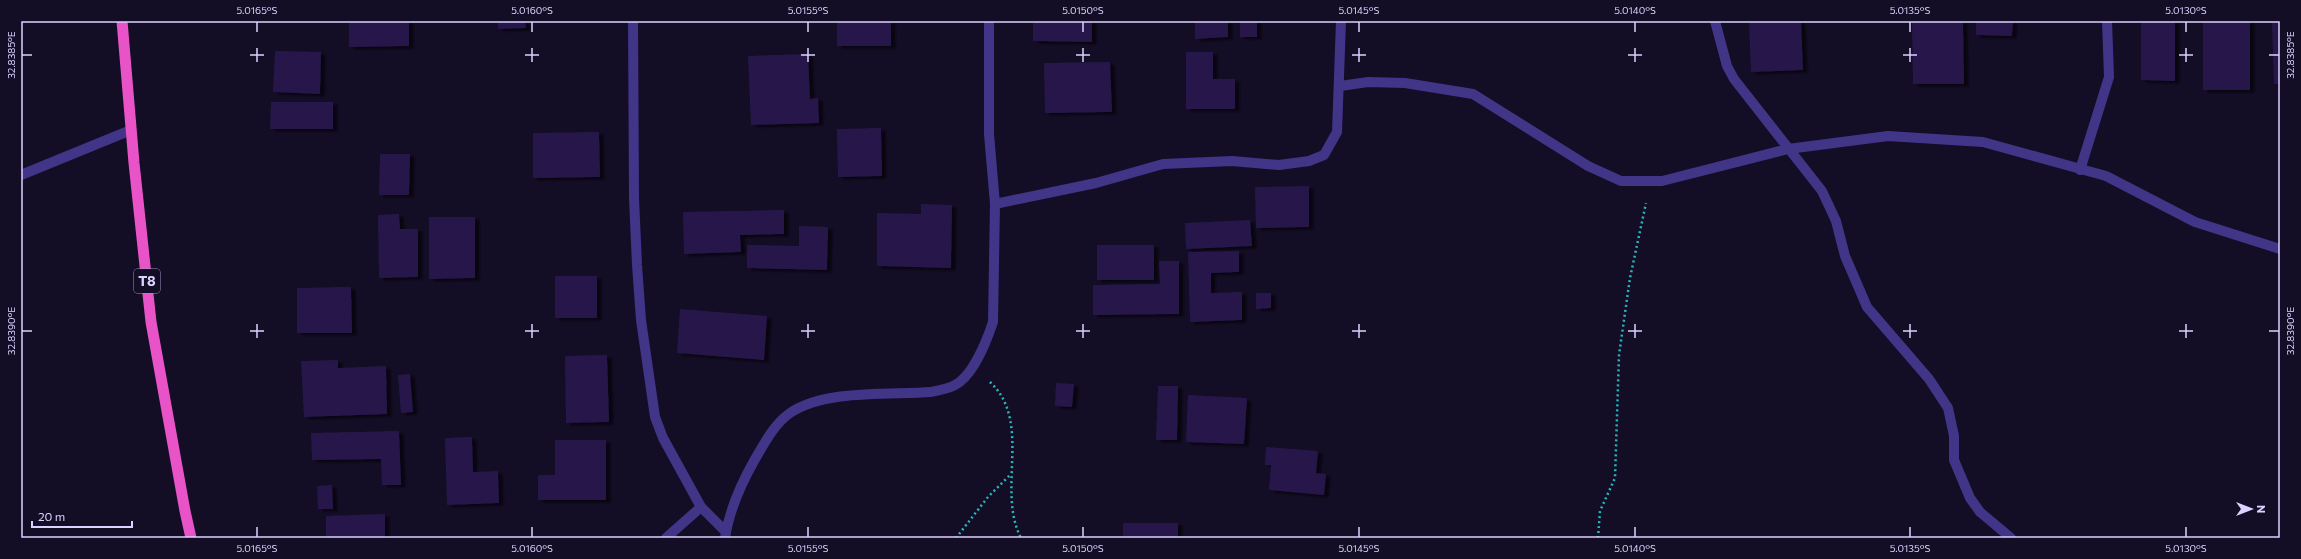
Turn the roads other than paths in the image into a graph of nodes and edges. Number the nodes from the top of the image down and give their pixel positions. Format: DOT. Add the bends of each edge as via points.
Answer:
graph roads {
  1 [pos="122,21"];
  2 [pos="633,21"];
  3 [pos="989,21"];
  4 [pos="1341,21"];
  5 [pos="1714,21"];
  6 [pos="2107,21"];
  7 [pos="1340,86"];
  8 [pos="131,130"];
  9 [pos="1788,149"];
  10 [pos="2080,170"];
  11 [pos="21,175"];
  12 [pos="995,204"];
  13 [pos="2280,248"];
  14 [pos="701,507"];
  15 [pos="725,535"];
  16 [pos="191,538"];
  17 [pos="666,538"];
  18 [pos="2011,538"];
  1 -- 8 [label="highway, T8"];
  2 -- 14 [label="street" via="634,198 640,304 648,369 655,417 663,438"];
  3 -- 12 [label="street" via="989,134"];
  4 -- 7 [label="street"];
  5 -- 9 [label="street" via="1727,66"];
  6 -- 10 [label="street" via="2108,77"];
  7 -- 9 [label="street" via="1368,82 1405,83 1472,94 1588,166 1621,181 1662,181"];
  7 -- 12 [label="street" via="1337,132 1324,155 1309,161 1278,165 1232,161 1163,164 1096,183"];
  8 -- 11 [label="street"];
  8 -- 16 [label="highway, T8" via="151,322"];
  9 -- 10 [label="street" via="1888,136 1983,142"];
  9 -- 18 [label="street" via="1822,191 1829,204 1845,256 1867,307 1929,379 1948,408 1954,436 1954,460 1970,498 1980,512"];
  10 -- 13 [label="street" via="2106,176 2195,222"];
  12 -- 15 [label="street" via="993,322 989,336 973,366 957,385 946,389 828,399 809,403 790,413 774,429 748,471"];
  14 -- 15 [label="street"];
  14 -- 17 [label="street"];
}
